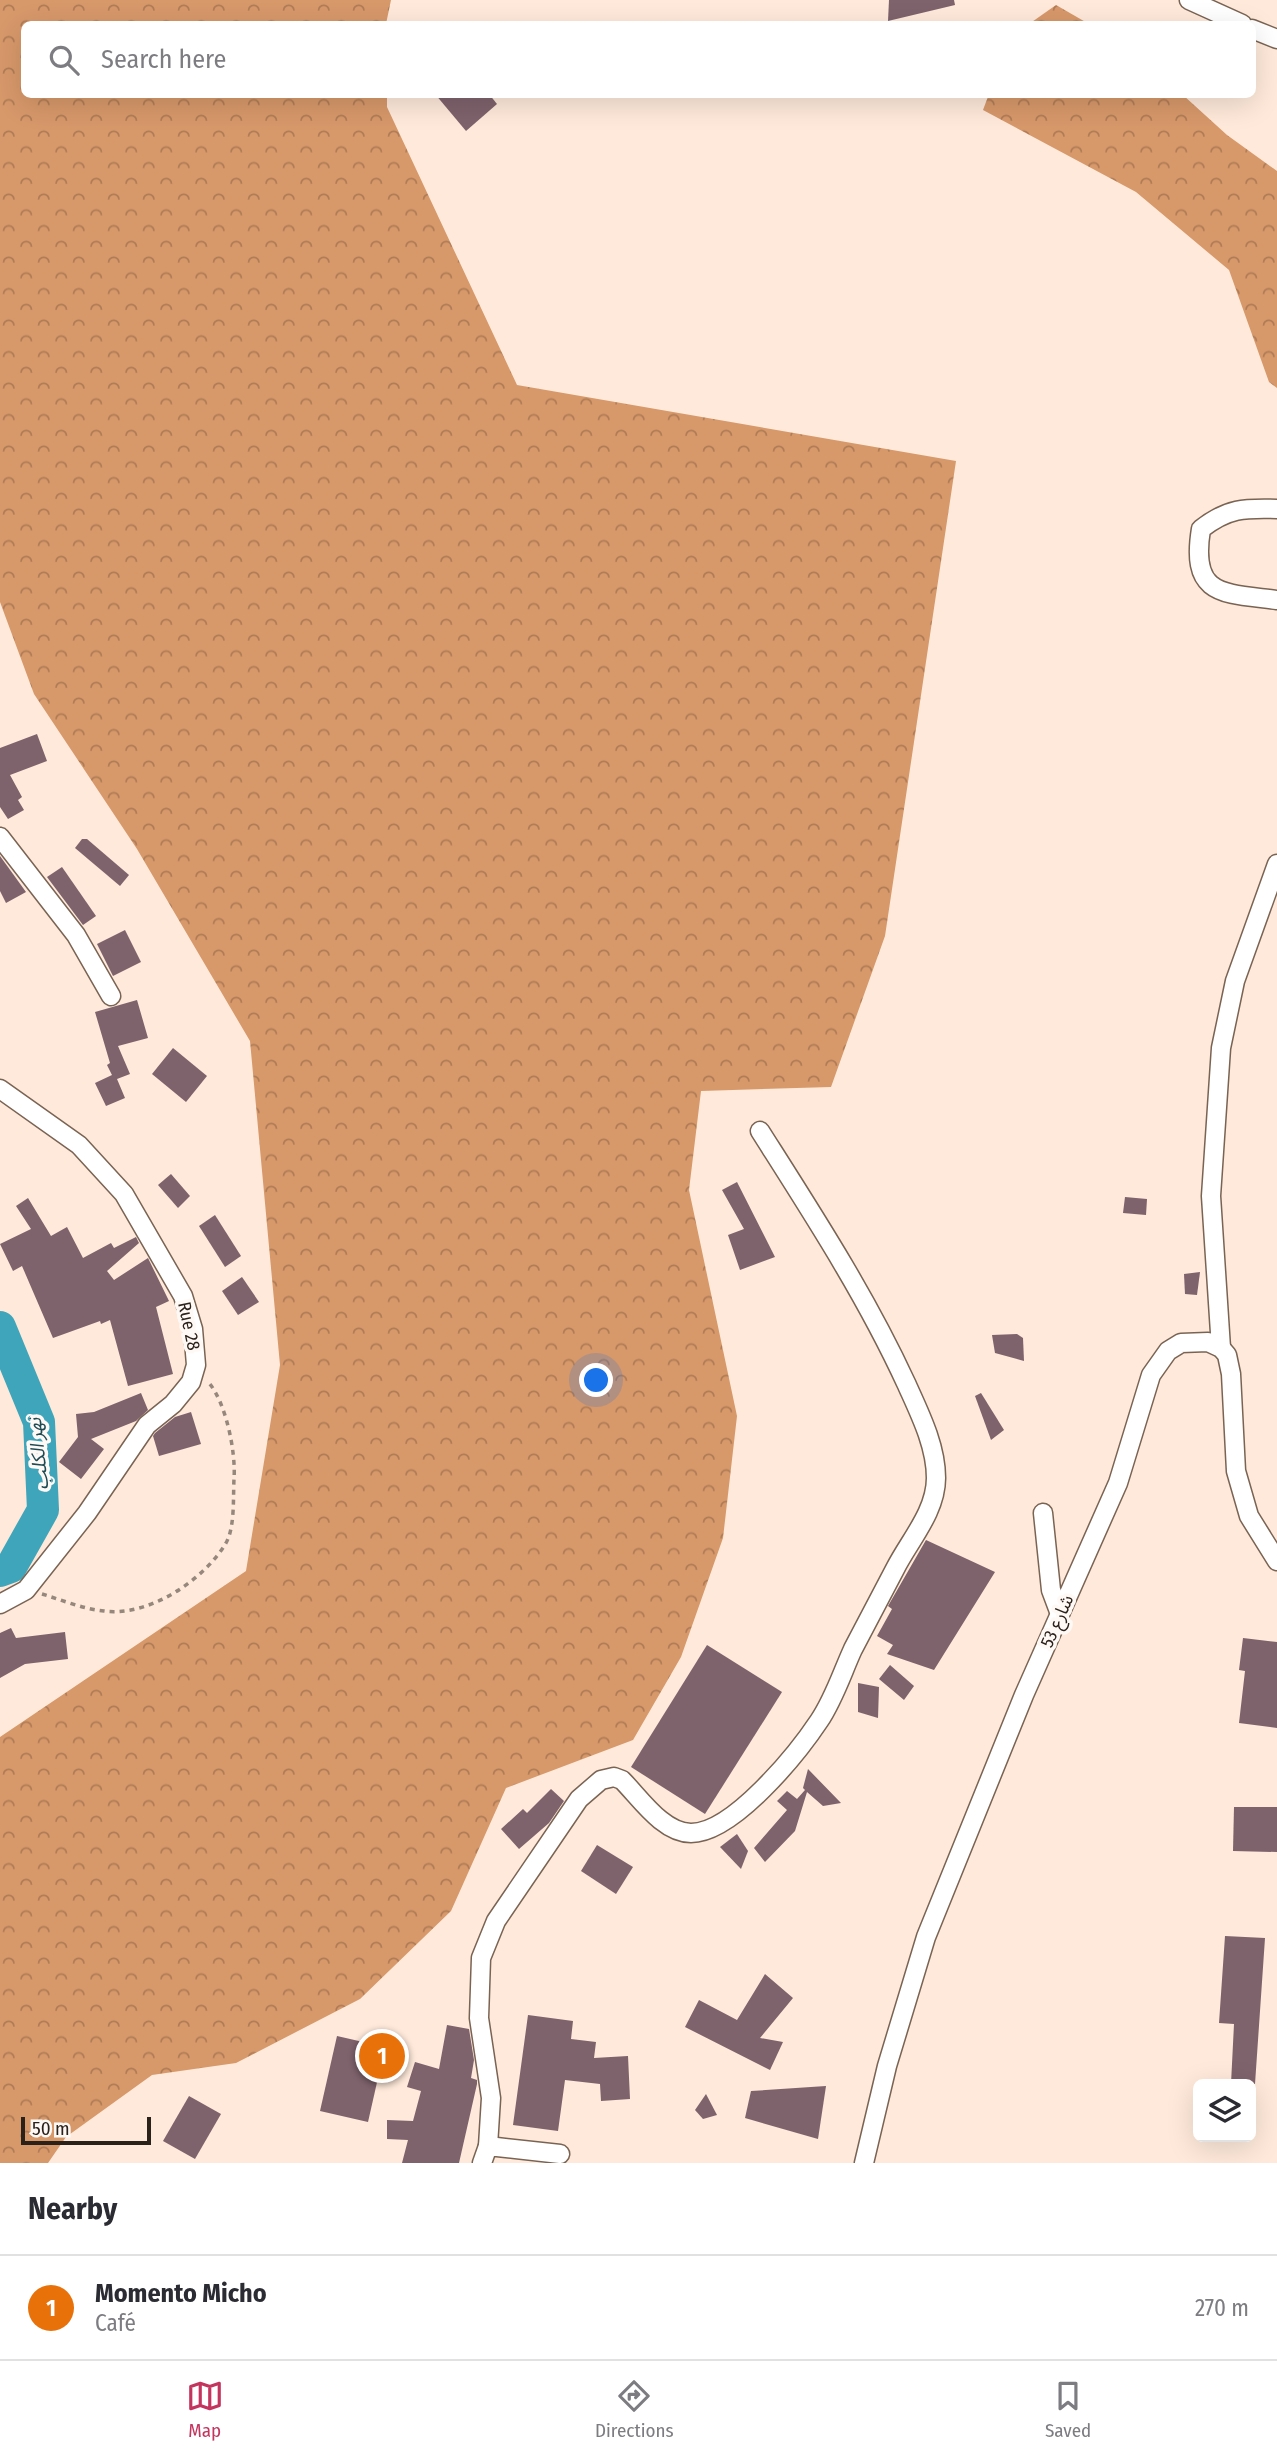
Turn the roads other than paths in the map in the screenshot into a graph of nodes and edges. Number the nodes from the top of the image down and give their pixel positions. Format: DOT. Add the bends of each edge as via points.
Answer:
graph roads {
  1 [pos="1189,0"];
  2 [pos="1235,21"];
  3 [pos="1256,31"];
  4 [pos="1277,39"];
  5 [pos="1277,509"];
  6 [pos="1277,600"];
  7 [pos="0,837"];
  8 [pos="1277,864"];
  9 [pos="111,996"];
  10 [pos="0,1089"];
  11 [pos="760,1131"];
  12 [pos="1221,1348"];
  13 [pos="1043,1513"];
  14 [pos="1277,1561"];
  15 [pos="0,1604"];
  16 [pos="1060,1614"];
  17 [pos="485,2154"];
  18 [pos="560,2154"];
  19 [pos="864,2163"];
  1 -- 2 [label="street"];
  3 -- 4 [label="street"];
  5 -- 6 [label="street" via="1245,508 1220,514 1201,529 1198,551 1202,576 1219,592"];
  7 -- 9 [label="street" via="76,935"];
  8 -- 12 [label="street" via="1235,981 1221,1048 1210,1196"];
  10 -- 15 [label="street, Rue 28" via="79,1144 124,1195 183,1296 195,1343 194,1373 173,1404 147,1425 87,1513 26,1590"];
  11 -- 17 [label="street" via="887,1341 925,1426 936,1479 931,1498 925,1519 902,1555 819,1721 789,1760 733,1816 715,1828 678,1832 622,1780 601,1780 579,1799 533,1865 496,1921 481,1958 479,2018 491,2098"];
  12 -- 14 [label="street" via="1230,1363 1232,1433 1243,1499"];
  12 -- 16 [label="street, شارع 53" via="1208,1342 1181,1343 1157,1362 1118,1483"];
  13 -- 16 [label="street" via="1051,1590"];
  16 -- 19 [label="street, شارع 53" via="926,1937"];
  17 -- 18 [label="street"];
}
